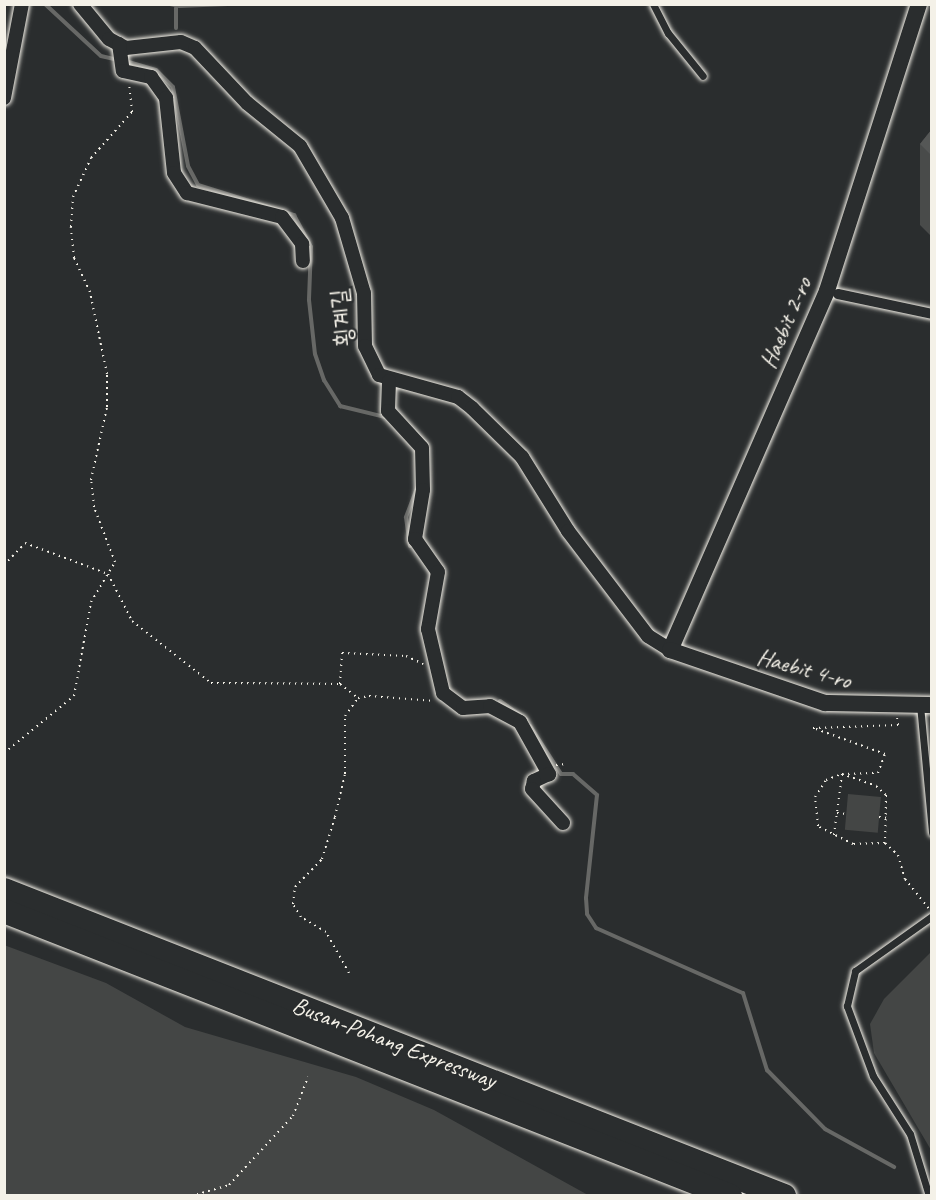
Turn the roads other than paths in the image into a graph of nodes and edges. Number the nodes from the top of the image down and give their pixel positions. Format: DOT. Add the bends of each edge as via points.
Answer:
graph roads {
  1 [pos="22,4"];
  2 [pos="80,4"];
  3 [pos="653,4"];
  4 [pos="919,4"];
  5 [pos="119,48"];
  6 [pos="703,76"];
  7 [pos="4,98"];
  8 [pos="303,261"];
  9 [pos="838,294"];
  10 [pos="932,314"];
  11 [pos="390,381"];
  12 [pos="670,650"];
  13 [pos="926,705"];
  14 [pos="563,823"];
  15 [pos="932,832"];
  16 [pos="4,882"];
  17 [pos="4,890"];
  18 [pos="4,911"];
  19 [pos="932,913"];
  20 [pos="4,916"];
  21 [pos="59,922"];
  22 [pos="730,1196"];
  23 [pos="784,1196"];
  24 [pos="929,1196"];
  1 -- 7 [label="street"];
  2 -- 5 [label="street" via="86,16"];
  3 -- 6 [label="lane" via="668,33"];
  4 -- 12 [label="street, Haebit 2-ro" via="827,291"];
  5 -- 8 [label="street" via="123,69 151,77 166,98 174,173 187,193 282,217 302,244"];
  5 -- 11 [label="street, 횡계길" via="181,42 195,48 247,103 300,146 342,218 364,293 369,359"];
  9 -- 10 [label="street"];
  11 -- 12 [label="street" via="458,397 472,408 522,457 568,531 648,636"];
  11 -- 14 [label="street" via="394,418 422,448 423,474 414,532 416,547 438,572 428,629 446,697 463,708 490,706 520,722 549,774 534,781 532,789"];
  12 -- 13 [label="street, Haebit 4-ro" via="825,703"];
  13 -- 15 [label="lane"];
  16 -- 21 [label="highway"];
  17 -- 21 [label="highway, Busan-Pohang Expressway"];
  18 -- 21 [label="highway, Busan-Pohang Expressway"];
  19 -- 24 [label="lane" via="855,971 847,1005 873,1076 910,1134"];
  20 -- 21 [label="highway"];
  21 -- 22 [label="highway, Busan-Pohang Expressway"];
  21 -- 23 [label="highway, Busan-Pohang Expressway"];
}
